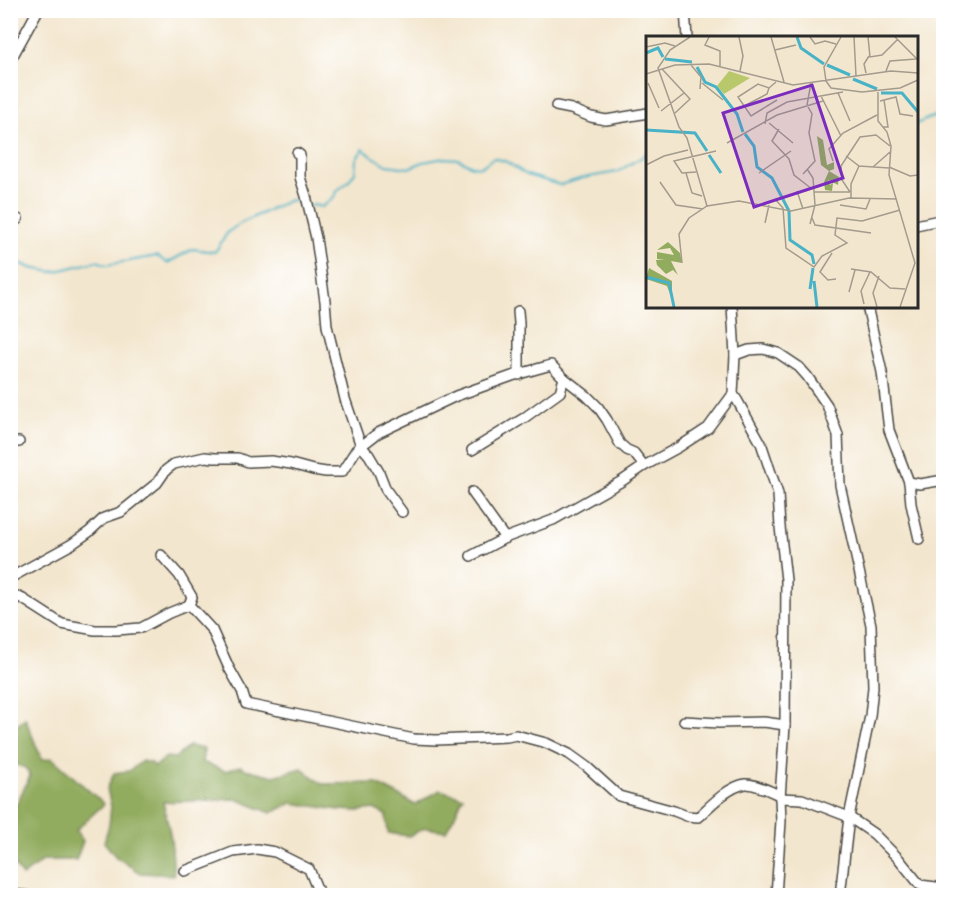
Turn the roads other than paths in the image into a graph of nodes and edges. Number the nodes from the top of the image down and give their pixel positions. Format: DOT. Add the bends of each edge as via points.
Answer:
graph roads {
  1 [pos="38,10"];
  2 [pos="685,10"];
  3 [pos="687,36"];
  4 [pos="10,61"];
  5 [pos="556,106"];
  6 [pos="646,113"];
  7 [pos="297,153"];
  8 [pos="944,219"];
  9 [pos="918,225"];
  10 [pos="732,308"];
  11 [pos="867,308"];
  12 [pos="518,311"];
  13 [pos="735,355"];
  14 [pos="519,375"];
  15 [pos="564,378"];
  16 [pos="733,394"];
  17 [pos="361,446"];
  18 [pos="472,450"];
  19 [pos="644,466"];
  20 [pos="944,480"];
  21 [pos="909,482"];
  22 [pos="472,492"];
  23 [pos="402,512"];
  24 [pos="505,538"];
  25 [pos="919,539"];
  26 [pos="161,555"];
  27 [pos="471,556"];
  28 [pos="10,578"];
  29 [pos="10,593"];
  30 [pos="189,605"];
  31 [pos="684,721"];
  32 [pos="785,725"];
  33 [pos="780,797"];
  34 [pos="849,818"];
  35 [pos="185,871"];
  36 [pos="944,888"];
  37 [pos="10,894"];
  38 [pos="30,896"];
  39 [pos="320,896"];
  40 [pos="776,896"];
  41 [pos="840,896"];
  1 -- 4 [label="street"];
  2 -- 3 [label="street"];
  5 -- 6 [label="street" via="606,120"];
  7 -- 17 [label="street" via="316,238 332,353"];
  8 -- 9 [label="street"];
  10 -- 13 [label="street"];
  11 -- 21 [label="street" via="890,430"];
  12 -- 14 [label="street"];
  13 -- 16 [label="street"];
  13 -- 34 [label="street" via="763,349 778,353 799,367 827,405 838,435 840,485 871,625 873,687"];
  14 -- 15 [label="street" via="551,365"];
  14 -- 17 [label="street" via="456,396 378,433"];
  15 -- 18 [label="street" via="560,392"];
  15 -- 19 [label="street" via="598,407 620,444"];
  16 -- 19 [label="street" via="708,428"];
  16 -- 32 [label="street" via="761,443 778,494 786,579"];
  17 -- 23 [label="street"];
  17 -- 28 [label="street" via="342,472 238,458 205,457 174,465 121,512 104,518 72,544"];
  19 -- 24 [label="street" via="553,520"];
  20 -- 21 [label="street"];
  21 -- 25 [label="street"];
  22 -- 24 [label="street"];
  24 -- 27 [label="street"];
  26 -- 30 [label="street" via="192,597"];
  29 -- 30 [label="street" via="62,624 95,630 141,628"];
  30 -- 33 [label="street" via="212,630 246,704 414,739 516,735 569,754 619,796 687,816 698,817 727,792 746,784"];
  31 -- 32 [label="street"];
  32 -- 33 [label="street"];
  33 -- 34 [label="street" via="802,799"];
  33 -- 40 [label="street"];
  34 -- 36 [label="street" via="874,834 920,885"];
  34 -- 41 [label="street"];
  35 -- 39 [label="street" via="233,852 275,852 309,869"];
  37 -- 38 [label="street"];
}
